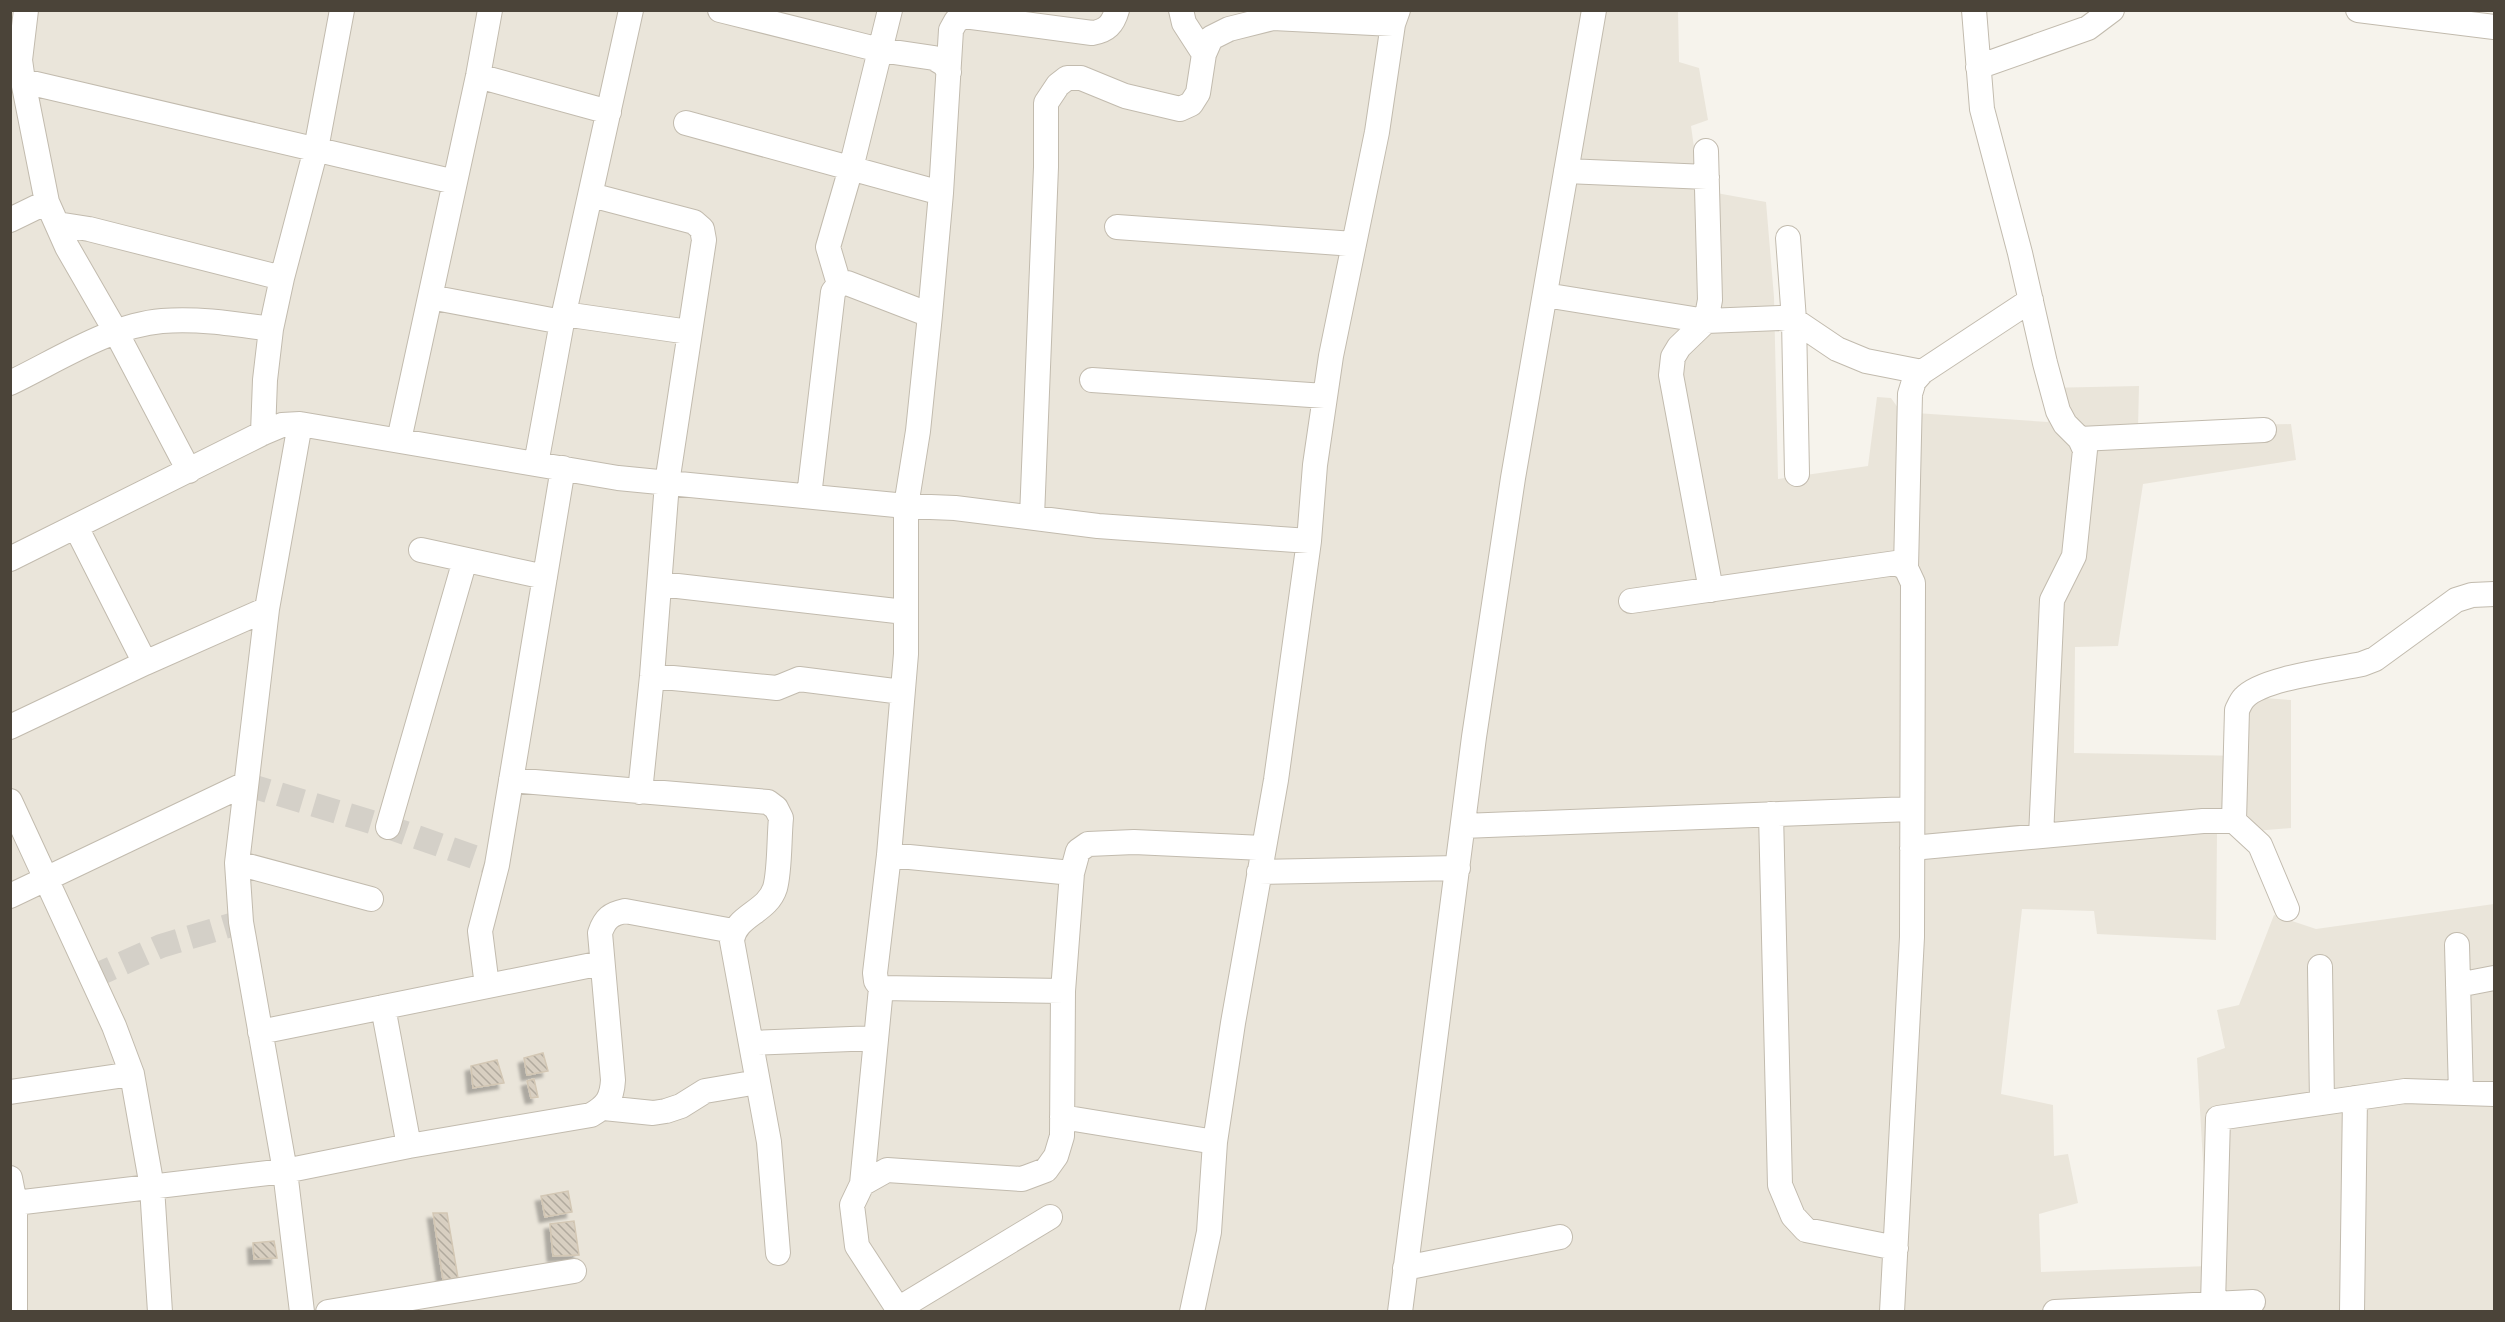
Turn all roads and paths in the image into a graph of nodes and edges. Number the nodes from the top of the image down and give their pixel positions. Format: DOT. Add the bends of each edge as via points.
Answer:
graph roads {
  1 [pos="26,10"];
  2 [pos="342,10"];
  3 [pos="490,10"];
  4 [pos="631,10"];
  5 [pos="720,10"];
  6 [pos="890,10"];
  7 [pos="1117,10"];
  8 [pos="1181,10"];
  9 [pos="1594,10"];
  10 [pos="1974,10"];
  11 [pos="2112,10"];
  12 [pos="2358,10"];
  13 [pos="751,14"];
  14 [pos="1252,17"];
  15 [pos="1396,17"];
  16 [pos="2494,27"];
  17 [pos="880,50"];
  18 [pos="1204,54"];
  19 [pos="1978,67"];
  20 [pos="949,72"];
  21 [pos="478,76"];
  22 [pos="23,81"];
  23 [pos="609,112"];
  24 [pos="686,123"];
  25 [pos="316,149"];
  26 [pos="1706,151"];
  27 [pos="851,168"];
  28 [pos="1566,171"];
  29 [pos="1707,177"];
  30 [pos="455,182"];
  31 [pos="941,193"];
  32 [pos="591,195"];
  33 [pos="47,202"];
  34 [pos="10,220"];
  35 [pos="57,225"];
  36 [pos="1117,227"];
  37 [pos="1788,238"];
  38 [pos="1354,244"];
  39 [pos="282,278"];
  40 [pos="839,284"];
  41 [pos="1545,295"];
  42 [pos="430,297"];
  43 [pos="2031,300"];
  44 [pos="930,315"];
  45 [pos="563,318"];
  46 [pos="1794,320"];
  47 [pos="1706,321"];
  48 [pos="272,329"];
  49 [pos="116,332"];
  50 [pos="689,332"];
  51 [pos="1922,372"];
  52 [pos="1092,380"];
  53 [pos="10,383"];
  54 [pos="1325,396"];
  55 [pos="300,424"];
  56 [pos="2264,430"];
  57 [pos="263,433"];
  58 [pos="2080,439"];
  59 [pos="399,440"];
  60 [pos="536,464"];
  61 [pos="563,468"];
  62 [pos="189,471"];
  63 [pos="1797,474"];
  64 [pos="667,483"];
  65 [pos="809,496"];
  66 [pos="906,506"];
  67 [pos="1032,517"];
  68 [pos="76,527"];
  69 [pos="1309,541"];
  70 [pos="421,550"];
  71 [pos="10,560"];
  72 [pos="465,560"];
  73 [pos="1906,568"];
  74 [pos="545,577"];
  75 [pos="660,584"];
  76 [pos="1711,590"];
  77 [pos="2494,594"];
  78 [pos="1632,601"];
  79 [pos="267,609"];
  80 [pos="905,612"];
  81 [pos="145,663"];
  82 [pos="652,675"];
  83 [pos="902,692"];
  84 [pos="10,727"];
  85 [pos="511,780"];
  86 [pos="245,784"];
  87 [pos="639,792"];
  88 [pos="10,801"];
  89 [pos="1912,808"];
  90 [pos="1771,814"];
  91 [pos="2234,821"];
  92 [pos="1463,826"];
  93 [pos="388,828"];
  94 [pos="2041,836"];
  95 [pos="1263,848"];
  96 [pos="1912,848"];
  97 [pos="889,855"];
  98 [pos="237,863"];
  99 [pos="1458,868"];
  100 [pos="1259,872"];
  101 [pos="1072,873"];
  102 [pos="47,880"];
  103 [pos="10,896"];
  104 [pos="372,899"];
  105 [pos="2287,909"];
  106 [pos="733,931"];
  107 [pos="2457,945"];
  108 [pos="602,963"];
  109 [pos="2320,967"];
  110 [pos="2494,978"];
  111 [pos="2458,985"];
  112 [pos="487,986"];
  113 [pos="882,988"];
  114 [pos="1063,991"];
  115 [pos="383,1007"];
  116 [pos="261,1032"];
  117 [pos="876,1038"];
  118 [pos="751,1043"];
  119 [pos="132,1074"];
  120 [pos="758,1082"];
  121 [pos="10,1092"];
  122 [pos="2461,1093"];
  123 [pos="2494,1094"];
  124 [pos="2355,1098"];
  125 [pos="2322,1103"];
  126 [pos="604,1108"];
  127 [pos="1062,1117"];
  128 [pos="1215,1142"];
  129 [pos="409,1146"];
  130 [pos="285,1171"];
  131 [pos="10,1178"];
  132 [pos="862,1184"];
  133 [pos="152,1187"];
  134 [pos="15,1203"];
  135 [pos="1050,1217"];
  136 [pos="1560,1237"];
  137 [pos="1896,1248"];
  138 [pos="778,1253"];
  139 [pos="1405,1268"];
  140 [pos="574,1271"];
  141 [pos="2253,1302"];
  142 [pos="2213,1304"];
  143 [pos="899,1310"];
  144 [pos="15,1311"];
  145 [pos="160,1311"];
  146 [pos="302,1311"];
  147 [pos="328,1311"];
  148 [pos="1192,1311"];
  149 [pos="1400,1311"];
  150 [pos="1892,1311"];
  151 [pos="2055,1311"];
  152 [pos="2352,1311"];
  1 -- 22 [label="street" via="20,60"];
  2 -- 25 [label="street"];
  3 -- 21 [label="street"];
  4 -- 23 [label="street"];
  5 -- 13 [label="street"];
  6 -- 17 [label="street"];
  7 -- 20 [label="street" via="1109,27 1092,33 964,16 951,30"];
  8 -- 18 [label="street" via="1184,23"];
  9 -- 28 [label="street"];
  10 -- 19 [label="street"];
  11 -- 19 [label="street" via="2088,28"];
  12 -- 16 [label="street"];
  13 -- 17 [label="street"];
  14 -- 15 [label="street"];
  14 -- 18 [label="street" via="1210,38"];
  15 -- 38 [label="street"];
  17 -- 20 [label="street" via="934,58"];
  17 -- 27 [label="street"];
  18 -- 67 [label="street" via="1198,93 1191,104 1180,109 1125,96 1081,78 1067,78 1046,103"];
  19 -- 43 [label="street" via="1982,109"];
  20 -- 31 [label="street"];
  21 -- 23 [label="street"];
  21 -- 30 [label="street"];
  22 -- 25 [label="street"];
  22 -- 33 [label="street"];
  23 -- 32 [label="street"];
  24 -- 27 [label="street"];
  25 -- 30 [label="street"];
  25 -- 39 [label="street"];
  26 -- 29 [label="street"];
  27 -- 31 [label="street"];
  27 -- 40 [label="street" via="828,248"];
  28 -- 29 [label="street"];
  28 -- 41 [label="street"];
  29 -- 47 [label="street" via="1711,291"];
  30 -- 42 [label="street"];
  31 -- 44 [label="street"];
  32 -- 45 [label="street"];
  32 -- 50 [label="street" via="694,222 702,229 704,240"];
  33 -- 34 [label="street"];
  33 -- 35 [label="street"];
  35 -- 39 [label="street" via="115,235"];
  35 -- 49 [label="street"];
  36 -- 38 [label="street"];
  37 -- 46 [label="street"];
  38 -- 54 [label="street"];
  39 -- 48 [label="street"];
  40 -- 44 [label="street" via="847,283"];
  40 -- 65 [label="street" via="833,292"];
  41 -- 47 [label="street"];
  41 -- 92 [label="street" via="1513,478"];
  42 -- 45 [label="street"];
  42 -- 59 [label="street"];
  43 -- 51 [label="street"];
  43 -- 58 [label="street" via="2058,411 2064,424"];
  44 -- 66 [label="street"];
  45 -- 50 [label="street"];
  45 -- 60 [label="street"];
  46 -- 47 [label="street"];
  46 -- 51 [label="street" via="1837,349 1866,361"];
  46 -- 63 [label="street"];
  47 -- 76 [label="street" via="1679,347 1673,357 1671,375"];
  48 -- 49 [label="street" via="198,320 160,321"];
  48 -- 57 [label="street"];
  49 -- 53 [label="street"];
  49 -- 62 [label="street"];
  50 -- 64 [label="street"];
  51 -- 73 [label="street" via="1910,394"];
  52 -- 54 [label="street"];
  54 -- 69 [label="street"];
  55 -- 57 [label="street" via="282,425"];
  55 -- 59 [label="street"];
  55 -- 79 [label="street"];
  56 -- 58 [label="street"];
  57 -- 62 [label="street"];
  58 -- 94 [label="street" via="2085,464 2074,556 2052,600"];
  59 -- 60 [label="street"];
  60 -- 61 [label="street"];
  61 -- 64 [label="street"];
  61 -- 74 [label="street"];
  62 -- 68 [label="street"];
  64 -- 65 [label="street"];
  64 -- 75 [label="street"];
  65 -- 66 [label="street"];
  66 -- 67 [label="street"];
  66 -- 80 [label="street"];
  67 -- 69 [label="street" via="1098,526"];
  68 -- 71 [label="street"];
  68 -- 81 [label="street"];
  69 -- 95 [label="street"];
  70 -- 72 [label="street"];
  72 -- 74 [label="street"];
  72 -- 93 [label="street"];
  73 -- 76 [label="street" via="1896,563"];
  73 -- 89 [label="street" via="1912,583"];
  74 -- 85 [label="street"];
  75 -- 80 [label="street"];
  75 -- 82 [label="street"];
  76 -- 78 [label="street"];
  77 -- 91 [label="street" via="2456,600 2375,659 2271,683 2242,699 2237,710"];
  79 -- 81 [label="street"];
  79 -- 86 [label="street"];
  80 -- 83 [label="street"];
  81 -- 84 [label="street"];
  82 -- 83 [label="street" via="777,688 799,680"];
  82 -- 87 [label="street"];
  83 -- 97 [label="street"];
  85 -- 87 [label="street"];
  85 -- 112 [label="street" via="497,865 480,931"];
  86 -- 98 [label="street"];
  86 -- 102 [label="street"];
  87 -- 106 [label="street" via="768,802 776,808 781,818 775,888 760,909"];
  88 -- 102 [label="street"];
  89 -- 90 [label="street"];
  89 -- 96 [label="street"];
  90 -- 92 [label="street"];
  90 -- 137 [label="street" via="1780,1185 1793,1216 1806,1230"];
  91 -- 94 [label="street"];
  91 -- 105 [label="street" via="2260,845"];
  92 -- 99 [label="street"];
  94 -- 96 [label="street"];
  95 -- 100 [label="street"];
  95 -- 101 [label="street" via="1134,842 1088,844 1078,851"];
  96 -- 137 [label="street" via="1912,937"];
  97 -- 101 [label="street"];
  97 -- 113 [label="street" via="875,973"];
  98 -- 104 [label="street"];
  98 -- 116 [label="street" via="241,922"];
  99 -- 100 [label="street"];
  99 -- 139 [label="street"];
  100 -- 128 [label="street"];
  101 -- 114 [label="street"];
  102 -- 103 [label="street"];
  102 -- 119 [label="street"];
  106 -- 108 [label="street" via="625,911 612,914 600,933"];
  106 -- 118 [label="street"];
  107 -- 111 [label="street"];
  108 -- 112 [label="street"];
  108 -- 126 [label="street" via="613,1080 612,1095"];
  109 -- 125 [label="street"];
  110 -- 111 [label="street"];
  111 -- 122 [label="street"];
  112 -- 115 [label="street"];
  113 -- 114 [label="street"];
  113 -- 117 [label="street"];
  114 -- 127 [label="street"];
  115 -- 116 [label="street"];
  115 -- 129 [label="street"];
  116 -- 130 [label="street"];
  117 -- 118 [label="street"];
  117 -- 132 [label="street"];
  118 -- 120 [label="street"];
  119 -- 121 [label="street"];
  119 -- 133 [label="street"];
  120 -- 126 [label="street" via="711,1089 666,1112"];
  120 -- 138 [label="street" via="769,1142"];
  122 -- 123 [label="street"];
  122 -- 124 [label="street" via="2405,1091"];
  124 -- 125 [label="street"];
  124 -- 152 [label="street"];
  125 -- 142 [label="street" via="2218,1118"];
  126 -- 129 [label="street" via="591,1115"];
  127 -- 128 [label="street"];
  127 -- 132 [label="street" via="1056,1156 1046,1170 1022,1179 887,1170"];
  128 -- 148 [label="street" via="1209,1232"];
  129 -- 130 [label="street"];
  130 -- 133 [label="street"];
  130 -- 146 [label="street"];
  131 -- 134 [label="street"];
  132 -- 143 [label="street" via="852,1205 857,1246"];
  133 -- 134 [label="street"];
  133 -- 145 [label="street"];
  134 -- 144 [label="street"];
  135 -- 143 [label="street"];
  136 -- 139 [label="street"];
  137 -- 150 [label="street"];
  139 -- 149 [label="street"];
  140 -- 147 [label="street"];
  141 -- 142 [label="street"];
  142 -- 151 [label="street"];
}
